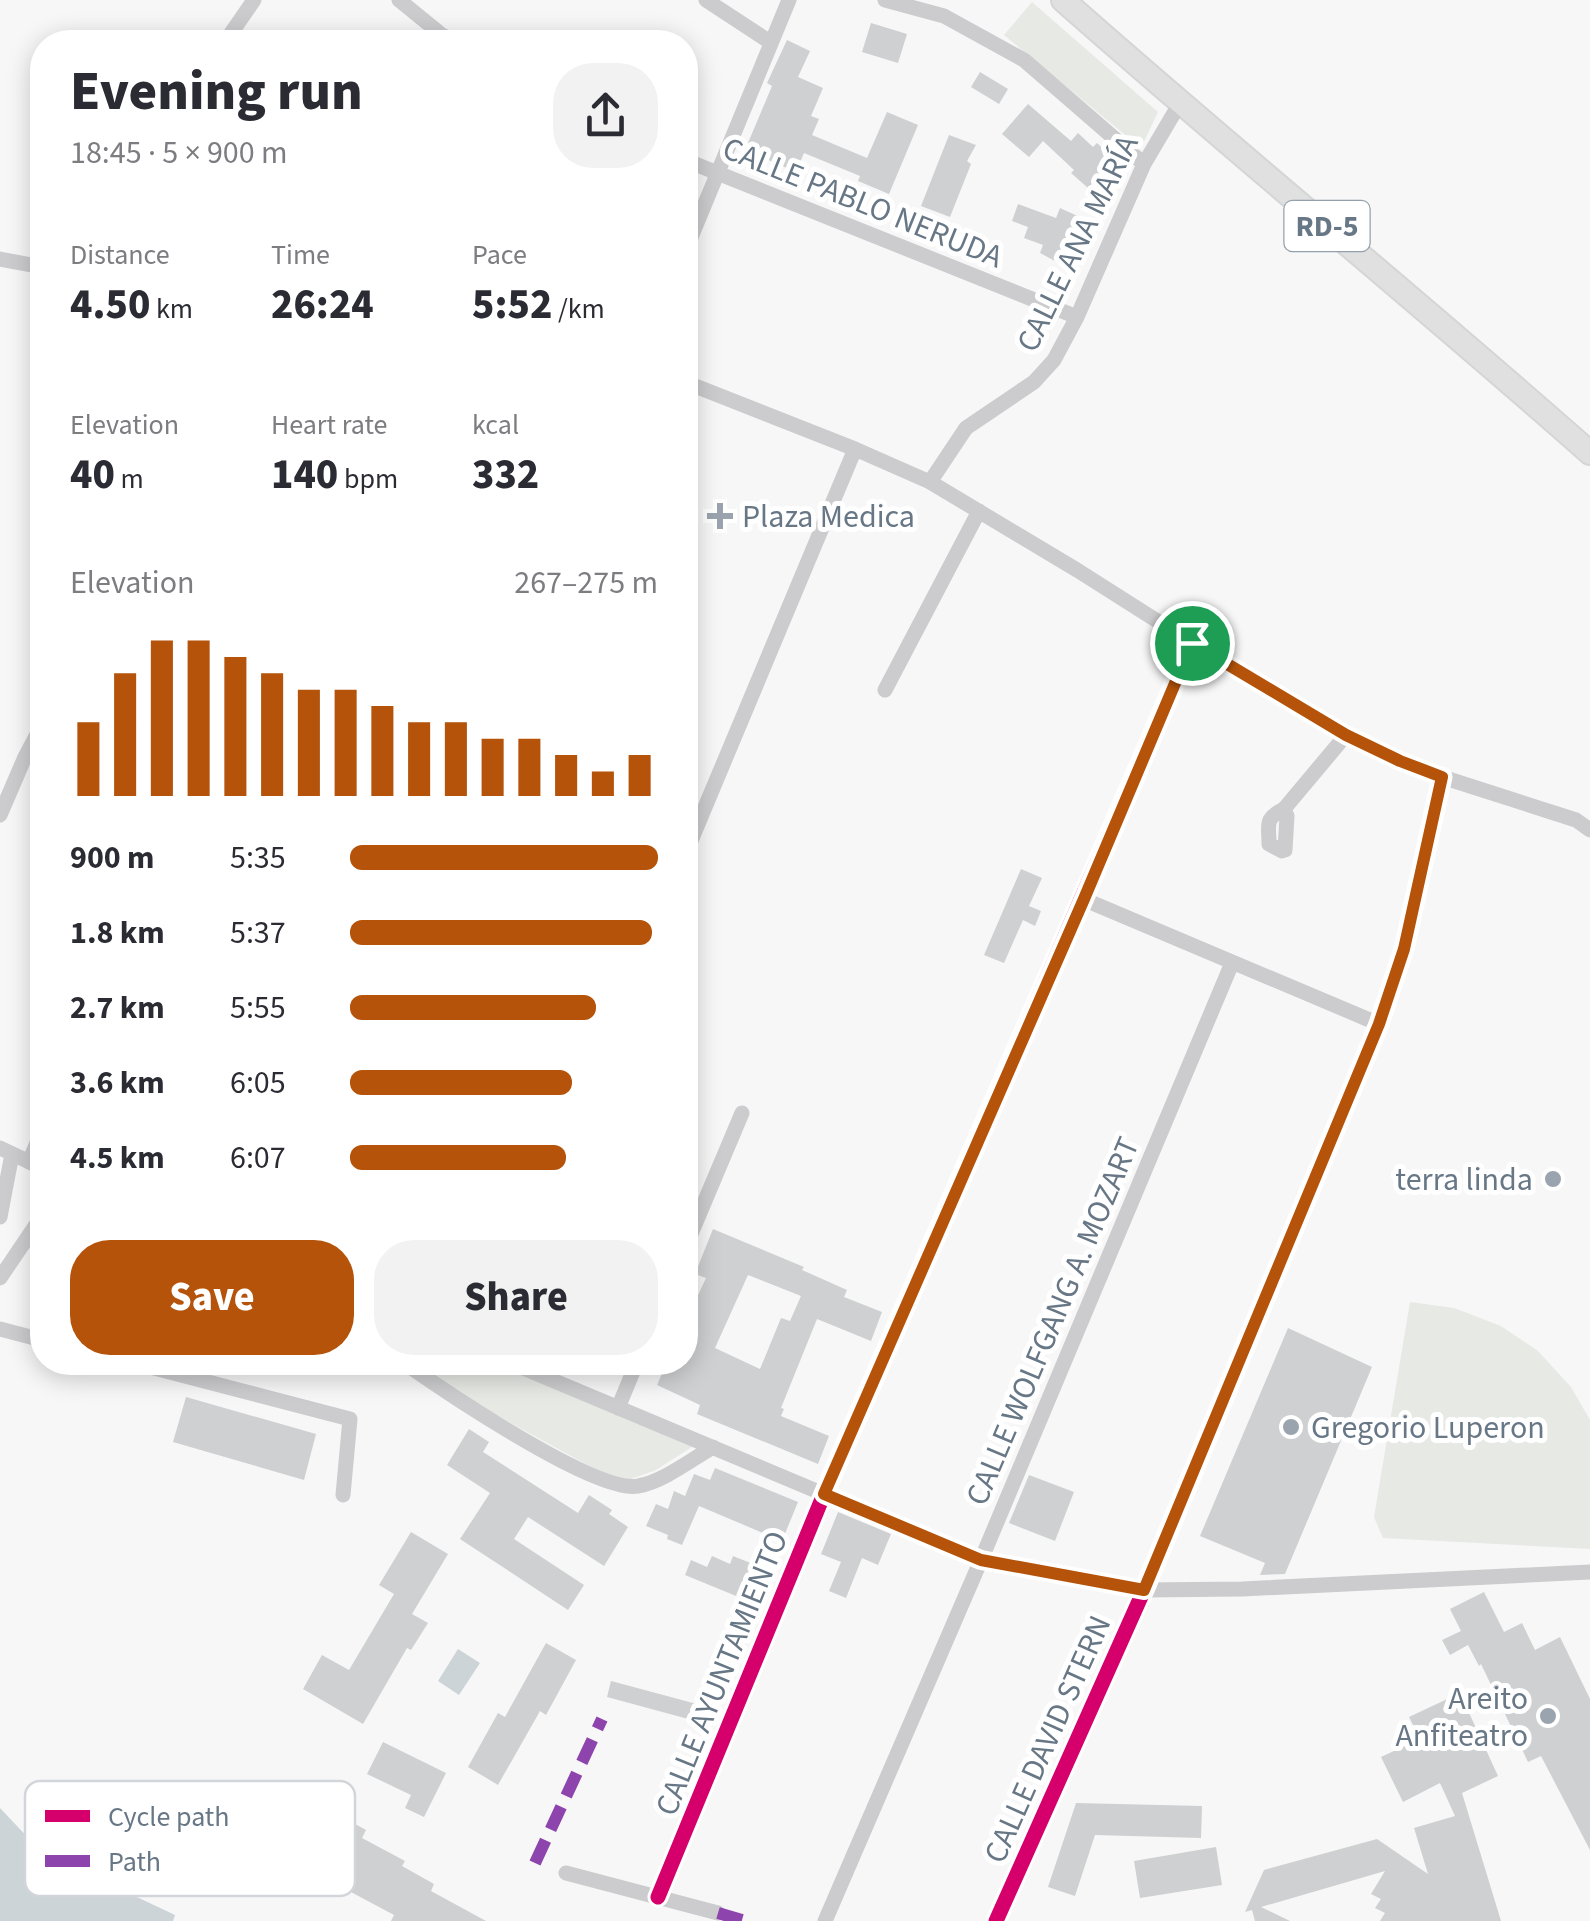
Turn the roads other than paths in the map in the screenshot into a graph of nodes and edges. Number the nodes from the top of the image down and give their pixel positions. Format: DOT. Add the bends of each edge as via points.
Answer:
graph roads {
  1 [pos="254,0"];
  2 [pos="399,0"];
  3 [pos="706,0"];
  4 [pos="790,0"];
  5 [pos="886,0"];
  6 [pos="1063,0"];
  7 [pos="233,30"];
  8 [pos="434,30"];
  9 [pos="770,42"];
  10 [pos="1180,103"];
  11 [pos="1144,164"];
  12 [pos="698,166"];
  13 [pos="716,174"];
  14 [pos="698,219"];
  15 [pos="0,258"];
  16 [pos="30,264"];
  17 [pos="1077,317"];
  18 [pos="698,387"];
  19 [pos="855,449"];
  20 [pos="1590,453"];
  21 [pos="930,482"];
  22 [pos="979,511"];
  23 [pos="1192,643"];
  24 [pos="885,690"];
  25 [pos="1346,735"];
  26 [pos="30,747"];
  27 [pos="1442,777"];
  28 [pos="1284,809"];
  29 [pos="0,815"];
  30 [pos="698,824"];
  31 [pos="1590,830"];
  32 [pos="1084,899"];
  33 [pos="1232,963"];
  34 [pos="1379,1024"];
  35 [pos="742,1113"];
  36 [pos="6,1151"];
  37 [pos="30,1162"];
  38 [pos="0,1217"];
  39 [pos="698,1217"];
  40 [pos="30,1234"];
  41 [pos="0,1278"];
  42 [pos="0,1329"];
  43 [pos="30,1337"];
  44 [pos="181,1375"];
  45 [pos="422,1375"];
  46 [pos="540,1375"];
  47 [pos="632,1375"];
  48 [pos="618,1408"];
  49 [pos="712,1448"];
  50 [pos="824,1494"];
  51 [pos="343,1495"];
  52 [pos="981,1560"];
  53 [pos="1590,1572"];
  54 [pos="1144,1590"];
  55 [pos="566,1873"];
  56 [pos="658,1897"];
  57 [pos="718,1912"];
  58 [pos="826,1921"];
  59 [pos="996,1921"];
  1 -- 7 [label="street"];
  2 -- 8 [label="street"];
  3 -- 9 [label="street"];
  4 -- 9 [label="street"];
  5 -- 11 [label="street" via="944,16 1024,60"];
  6 -- 10 [label="main road, RD-5"];
  9 -- 13 [label="street"];
  10 -- 11 [label="street, CALLE ANA MARÍA"];
  10 -- 20 [label="main road, RD-5"];
  11 -- 17 [label="street, CALLE ANA MARÍA"];
  12 -- 13 [label="street, CALLE PABLO NERUDA"];
  13 -- 14 [label="street"];
  13 -- 17 [label="street, CALLE PABLO NERUDA"];
  15 -- 16 [label="street"];
  17 -- 21 [label="street, CALLE ANA MARÍA" via="1045,372 966,428"];
  18 -- 19 [label="street"];
  19 -- 21 [label="street"];
  19 -- 30 [label="street"];
  21 -- 22 [label="street"];
  22 -- 23 [label="street"];
  22 -- 24 [label="street"];
  23 -- 25 [label="street"];
  23 -- 32 [label="street, CALLE AYUNTAMIENTO"];
  25 -- 27 [label="street"];
  25 -- 28 [label="street"];
  26 -- 29 [label="street"];
  27 -- 31 [label="street"];
  27 -- 34 [label="street, CALLE DAVID STERN" via="1404,949"];
  32 -- 33 [label="street"];
  32 -- 50 [label="street, CALLE AYUNTAMIENTO"];
  33 -- 34 [label="street"];
  33 -- 52 [label="street, CALLE WOLFGANG A. MOZART"];
  34 -- 54 [label="street, CALLE DAVID STERN"];
  35 -- 39 [label="street"];
  36 -- 37 [label="street"];
  36 -- 38 [label="street"];
  40 -- 41 [label="street"];
  42 -- 43 [label="street"];
  44 -- 51 [label="street" via="350,1419"];
  45 -- 49 [label="street" via="542,1450 626,1487 654,1481"];
  46 -- 48 [label="street"];
  47 -- 48 [label="street"];
  48 -- 49 [label="street"];
  49 -- 50 [label="street"];
  50 -- 52 [label="street"];
  50 -- 56 [label="street, CALLE AYUNTAMIENTO"];
  52 -- 54 [label="street"];
  52 -- 58 [label="street, CALLE WOLFGANG A. MOZART"];
  53 -- 54 [label="street"];
  54 -- 59 [label="street, CALLE DAVID STERN"];
  55 -- 56 [label="street"];
  56 -- 57 [label="street"];
}
